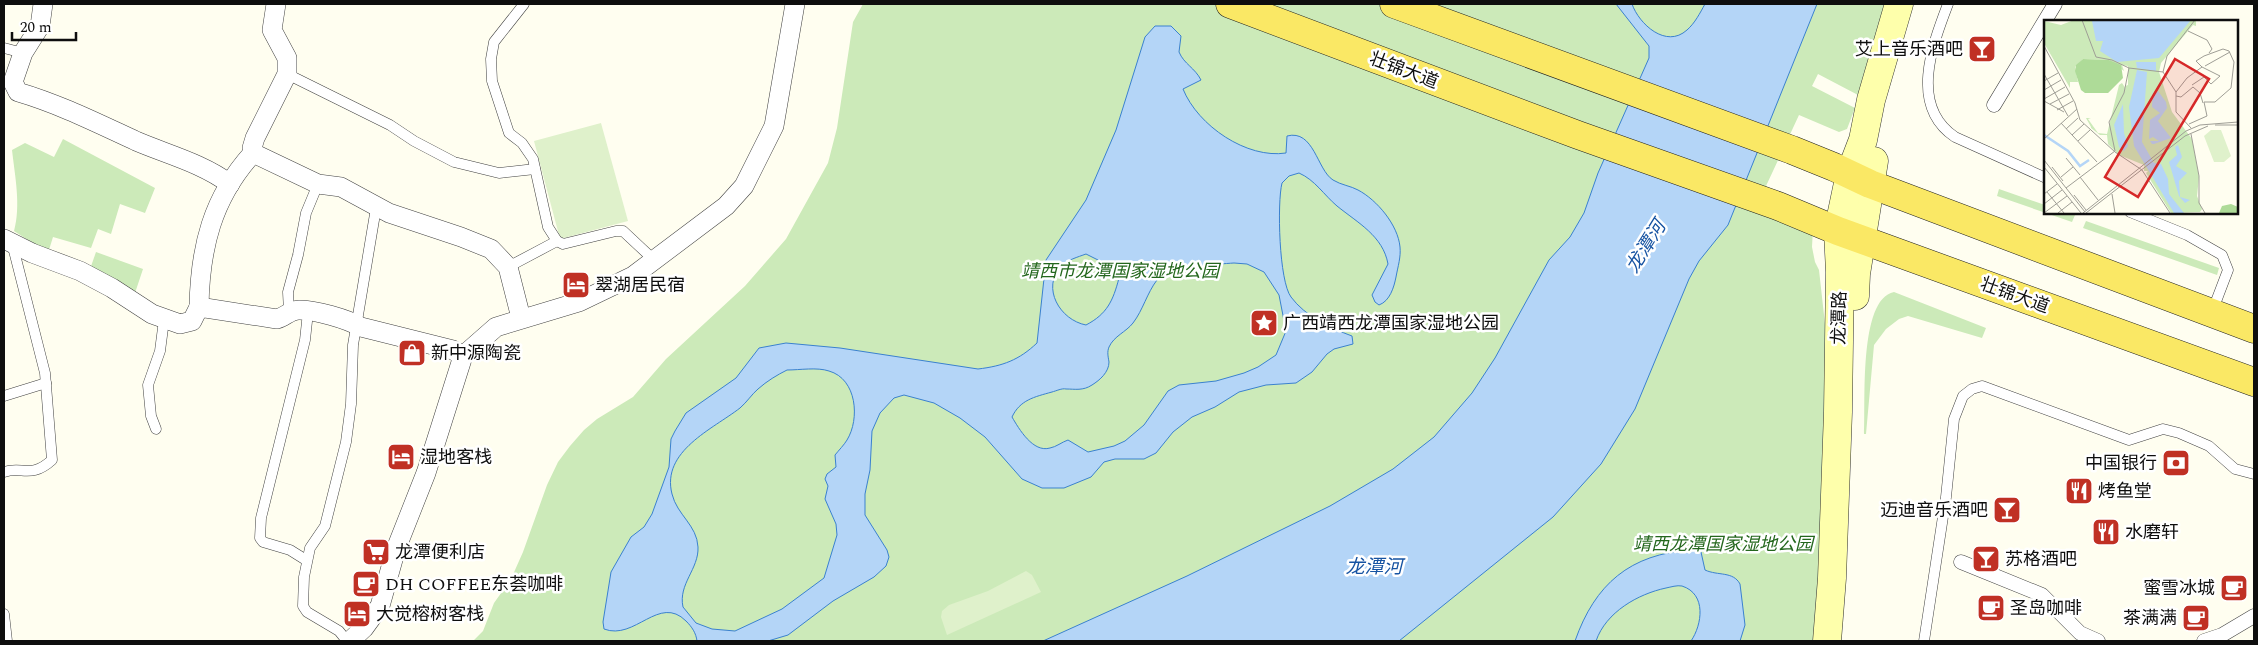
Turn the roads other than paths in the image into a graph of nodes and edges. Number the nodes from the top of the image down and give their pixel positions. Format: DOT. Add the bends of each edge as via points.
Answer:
graph roads {
  1 [pos="43,4"];
  2 [pos="276,4"];
  3 [pos="524,4"];
  4 [pos="794,4"];
  5 [pos="1230,4"];
  6 [pos="1394,4"];
  7 [pos="1899,4"];
  8 [pos="1912,4"];
  9 [pos="1948,4"];
  10 [pos="2055,4"];
  11 [pos="2045,20"];
  12 [pos="2044,22"];
  13 [pos="4,48"];
  14 [pos="22,53"];
  15 [pos="287,74"];
  16 [pos="1994,105"];
  17 [pos="253,153"];
  18 [pos="535,169"];
  19 [pos="2044,177"];
  20 [pos="1860,179"];
  21 [pos="230,184"];
  22 [pos="318,184"];
  23 [pos="376,208"];
  24 [pos="2135,214"];
  25 [pos="1850,235"];
  26 [pos="8,241"];
  27 [pos="557,241"];
  28 [pos="654,260"];
  29 [pos="508,267"];
  30 [pos="199,308"];
  31 [pos="289,312"];
  32 [pos="308,312"];
  33 [pos="2212,313"];
  34 [pos="521,318"];
  35 [pos="164,320"];
  36 [pos="356,324"];
  37 [pos="2254,329"];
  38 [pos="464,356"];
  39 [pos="2254,382"];
  40 [pos="46,383"];
  41 [pos="4,396"];
  42 [pos="156,429"];
  43 [pos="4,472"];
  44 [pos="2254,474"];
  45 [pos="306,560"];
  46 [pos="1961,562"];
  47 [pos="4,614"];
  48 [pos="2254,616"];
  49 [pos="7,641"];
  50 [pos="349,641"];
  51 [pos="1827,641"];
  52 [pos="1840,641"];
  53 [pos="1924,641"];
  54 [pos="2098,641"];
  55 [pos="2204,641"];
  1 -- 14 [label="street" via="40,26"];
  2 -- 15 [label="street" via="272,30 287,58"];
  3 -- 18 [label="lane" via="494,42 490,69 509,133 528,150"];
  4 -- 28 [label="street" via="774,126 756,166 726,206"];
  5 -- 25 [label="main road, 壮锦大道"];
  6 -- 20 [label="main road" via="1792,150"];
  7 -- 20 [label="main road, 龙潭路" via="1871,100"];
  8 -- 20 [label="main road, 龙潭路"];
  9 -- 19 [label="lane" via="1934,41 1930,63 1929,98 1933,114 1942,128 1955,137"];
  10 -- 11 [label="street"];
  12 -- 16 [label="street"];
  13 -- 14 [label="lane"];
  14 -- 21 [label="street" via="12,82 18,92 45,99 213,173"];
  15 -- 17 [label="street" via="255,138"];
  15 -- 18 [label="lane" via="390,125 454,162 499,173"];
  17 -- 21 [label="street"];
  17 -- 22 [label="street"];
  18 -- 27 [label="lane" via="548,227"];
  20 -- 25 [label="main road, 龙潭路"];
  20 -- 33 [label="main road"];
  21 -- 30 [label="street" via="207,235 201,263"];
  22 -- 23 [label="street" via="341,188"];
  22 -- 31 [label="lane" via="306,213 288,292"];
  23 -- 29 [label="street" via="491,249"];
  23 -- 36 [label="lane"];
  24 -- 33 [label="lane" via="2187,235 2222,255 2228,270"];
  25 -- 39 [label="main road, 壮锦大道"];
  25 -- 51 [label="main road, 龙潭路" via="1840,272 1838,422"];
  25 -- 52 [label="main road, 龙潭路" via="1856,274"];
  26 -- 35 [label="street" via="80,271"];
  26 -- 40 [label="lane" via="38,340"];
  27 -- 28 [label="lane" via="563,244 623,232"];
  27 -- 29 [label="lane"];
  28 -- 34 [label="street" via="633,276 579,302"];
  29 -- 34 [label="street"];
  30 -- 31 [label="street" via="277,319"];
  30 -- 35 [label="street" via="188,324"];
  31 -- 32 [label="street"];
  32 -- 36 [label="street"];
  32 -- 45 [label="lane" via="305,340 260,531 263,542 290,550"];
  33 -- 37 [label="main road"];
  34 -- 38 [label="street" via="496,327"];
  35 -- 42 [label="lane" via="160,351 148,385 151,416"];
  36 -- 38 [label="street"];
  36 -- 45 [label="lane" via="346,442 325,526"];
  38 -- 50 [label="street" via="420,490 396,549 380,606 364,628"];
  40 -- 41 [label="lane"];
  40 -- 43 [label="lane" via="52,460 29,472"];
  44 -- 53 [label="lane" via="2235,469 2209,446 2179,433 2163,429 2129,440 1982,386 1972,389 1963,396 1954,418 1946,497"];
  45 -- 50 [label="lane" via="303,606"];
  46 -- 54 [label="street" via="2042,596 2080,633"];
  47 -- 49 [label="lane"];
  48 -- 55 [label="street" via="2222,635"];
}
